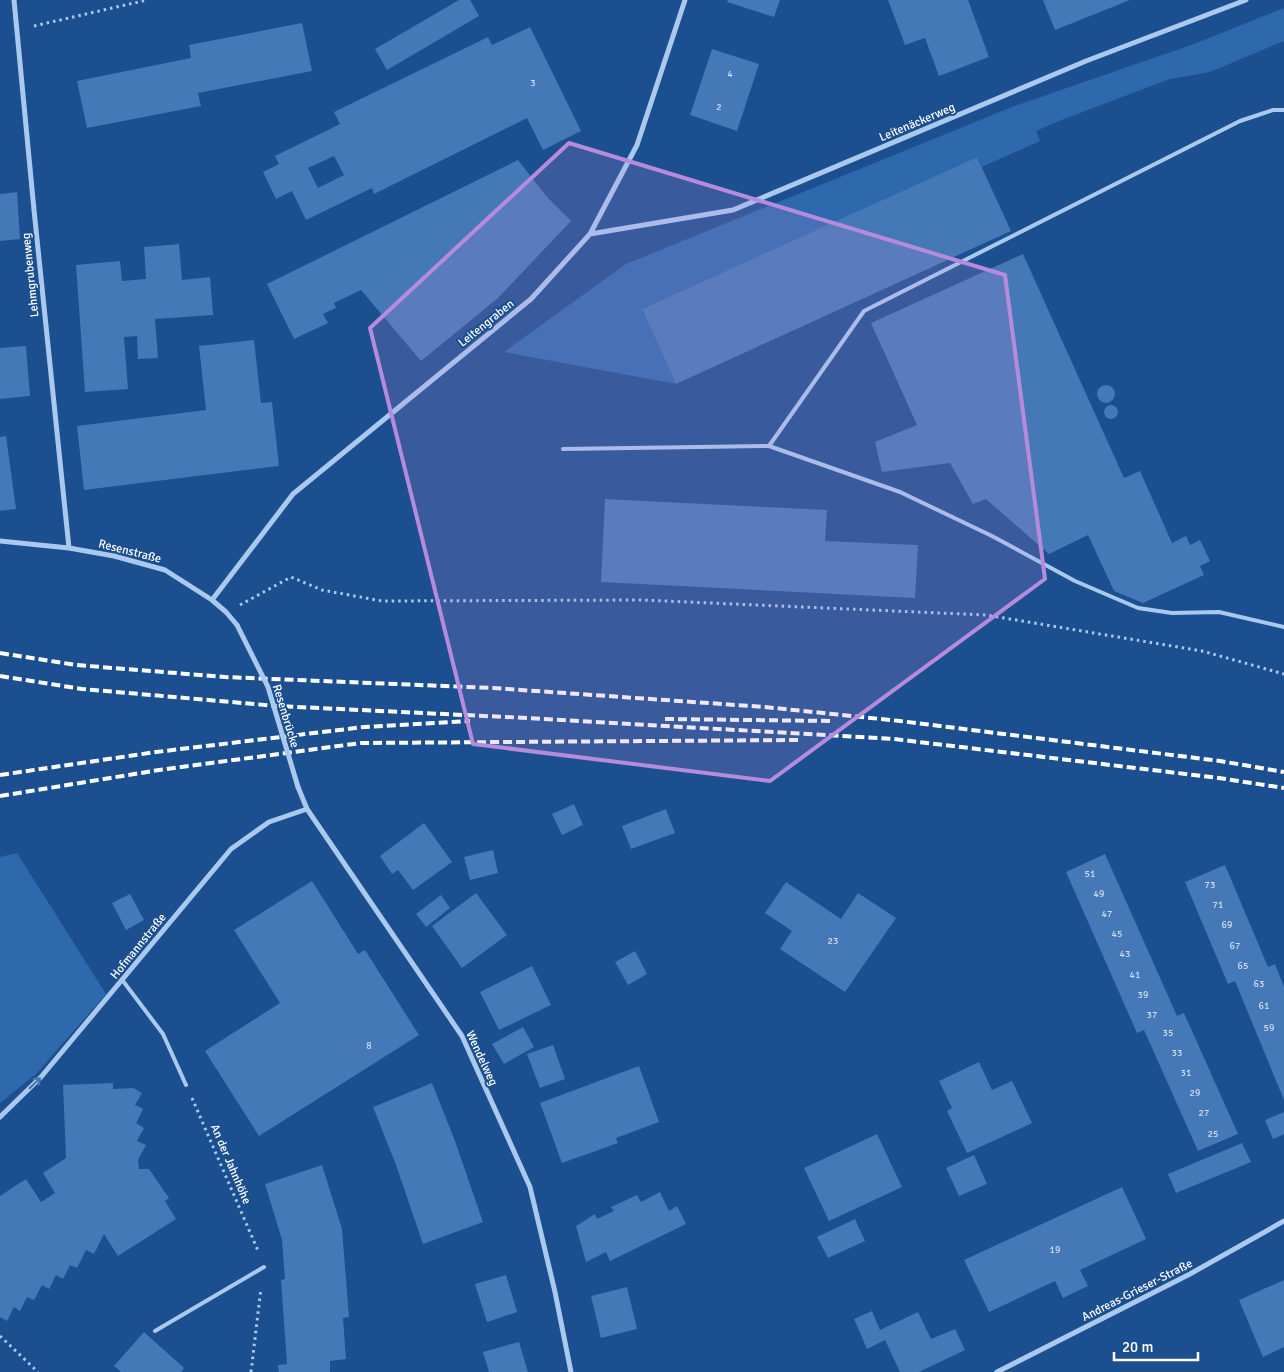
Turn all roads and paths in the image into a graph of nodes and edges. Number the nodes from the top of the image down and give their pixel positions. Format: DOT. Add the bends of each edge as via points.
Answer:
graph roads {
  1 [pos="14,0"];
  2 [pos="147,0"];
  3 [pos="685,0"];
  4 [pos="1246,0"];
  5 [pos="16,30"];
  6 [pos="1284,110"];
  7 [pos="590,234"];
  8 [pos="769,446"];
  9 [pos="563,449"];
  10 [pos="0,542"];
  11 [pos="69,548"];
  12 [pos="212,600"];
  13 [pos="226,612"];
  14 [pos="237,625"];
  15 [pos="1284,628"];
  16 [pos="1284,674"];
  17 [pos="298,787"];
  18 [pos="307,809"];
  19 [pos="123,981"];
  20 [pos="186,1085"];
  21 [pos="0,1117"];
  22 [pos="1284,1221"];
  23 [pos="264,1267"];
  24 [pos="155,1331"];
  25 [pos="0,1336"];
  26 [pos="38,1372"];
  27 [pos="251,1372"];
  28 [pos="571,1372"];
  29 [pos="997,1372"];
  1 -- 5 [label="street, Lehmgrubenweg"];
  2 -- 5 [label="path"];
  3 -- 7 [label="street, Leitengraben" via="637,145"];
  4 -- 7 [label="street, Leitenäckerweg" via="1086,61 733,210"];
  5 -- 11 [label="street, Lehmgrubenweg"];
  6 -- 8 [label="lane" via="1273,110 1240,121 864,311"];
  7 -- 12 [label="street, Leitengraben" via="532,299 293,494"];
  8 -- 9 [label="lane"];
  8 -- 15 [label="lane" via="900,492 1075,581 1138,608 1172,613 1219,612"];
  10 -- 11 [label="street, Resenstraße"];
  11 -- 12 [label="street, Resenstraße" via="165,570"];
  12 -- 13 [label="street, Resenstraße"];
  13 -- 14 [label="street, Resenstraße"];
  13 -- 16 [label="path" via="291,577 322,590 382,601 642,600 986,616 1202,651"];
  14 -- 17 [label="street, Resenbrücke, bridge" via="268,687"];
  17 -- 18 [label="street, Wendelweg"];
  18 -- 19 [label="street, Hofmannstraße" via="269,822 231,849"];
  18 -- 28 [label="street, Wendelweg" via="462,1036 530,1188"];
  19 -- 20 [label="lane" via="163,1034"];
  21 -- 19 [label="street, Hofmannstraße, one-way" via="41,1077"];
  20 -- 23 [label="path, An der Jahnhöhe"];
  22 -- 29 [label="street, Andreas-Grieser-Straße" via="1190,1274"];
  23 -- 24 [label="lane"];
  23 -- 27 [label="path"];
  25 -- 26 [label="path"];
}
